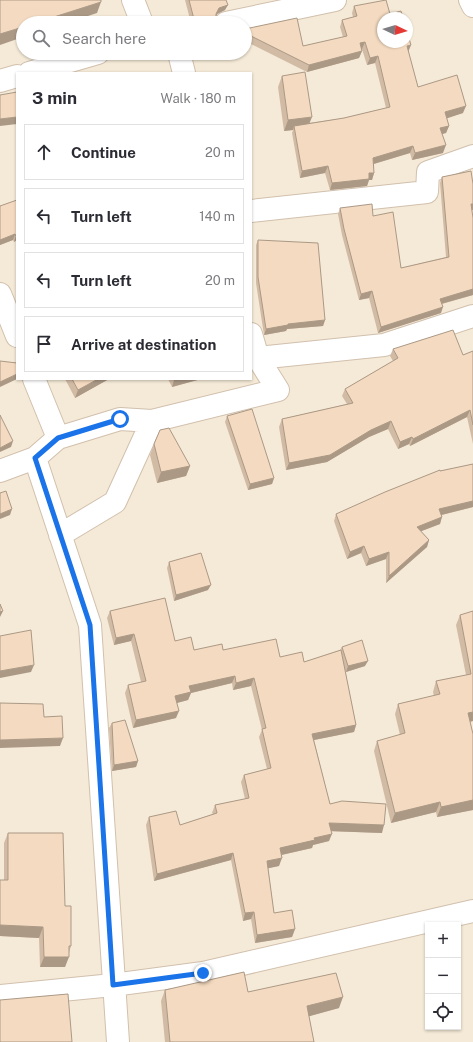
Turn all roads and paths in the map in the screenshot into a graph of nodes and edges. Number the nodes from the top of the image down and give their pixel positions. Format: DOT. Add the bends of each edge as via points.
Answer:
graph roads {
  1 [pos="133,0"];
  2 [pos="335,0"];
  3 [pos="470,0"];
  4 [pos="473,6"];
  5 [pos="139,16"];
  6 [pos="252,18"];
  7 [pos="74,60"];
  8 [pos="181,60"];
  9 [pos="32,72"];
  10 [pos="184,72"];
  11 [pos="16,76"];
  12 [pos="0,81"];
  13 [pos="473,156"];
  14 [pos="252,212"];
  15 [pos="0,294"];
  16 [pos="473,316"];
  17 [pos="16,334"];
  18 [pos="252,337"];
  19 [pos="258,358"];
  20 [pos="34,380"];
  21 [pos="152,421"];
  22 [pos="58,438"];
  23 [pos="35,458"];
  24 [pos="0,471"];
  25 [pos="60,535"];
  26 [pos="473,911"];
  27 [pos="113,985"];
  28 [pos="0,996"];
  29 [pos="118,1042"];
  1 -- 5 [label="street"];
  2 -- 6 [label="street"];
  3 -- 4 [label="street"];
  7 -- 9 [label="street"];
  8 -- 10 [label="street"];
  11 -- 12 [label="street"];
  13 -- 14 [label="street" via="428,172 427,192"];
  15 -- 17 [label="street"];
  16 -- 19 [label="street" via="384,345"];
  18 -- 19 [label="street"];
  19 -- 21 [label="street" via="278,390"];
  20 -- 22 [label="street"];
  21 -- 22 [label="street" via="120,419"];
  21 -- 25 [label="street" via="115,502"];
  22 -- 23 [label="street"];
  23 -- 24 [label="street"];
  23 -- 25 [label="street"];
  25 -- 27 [label="street" via="90,625"];
  26 -- 27 [label="street" via="203,973"];
  27 -- 28 [label="street"];
  27 -- 29 [label="street"];
}
